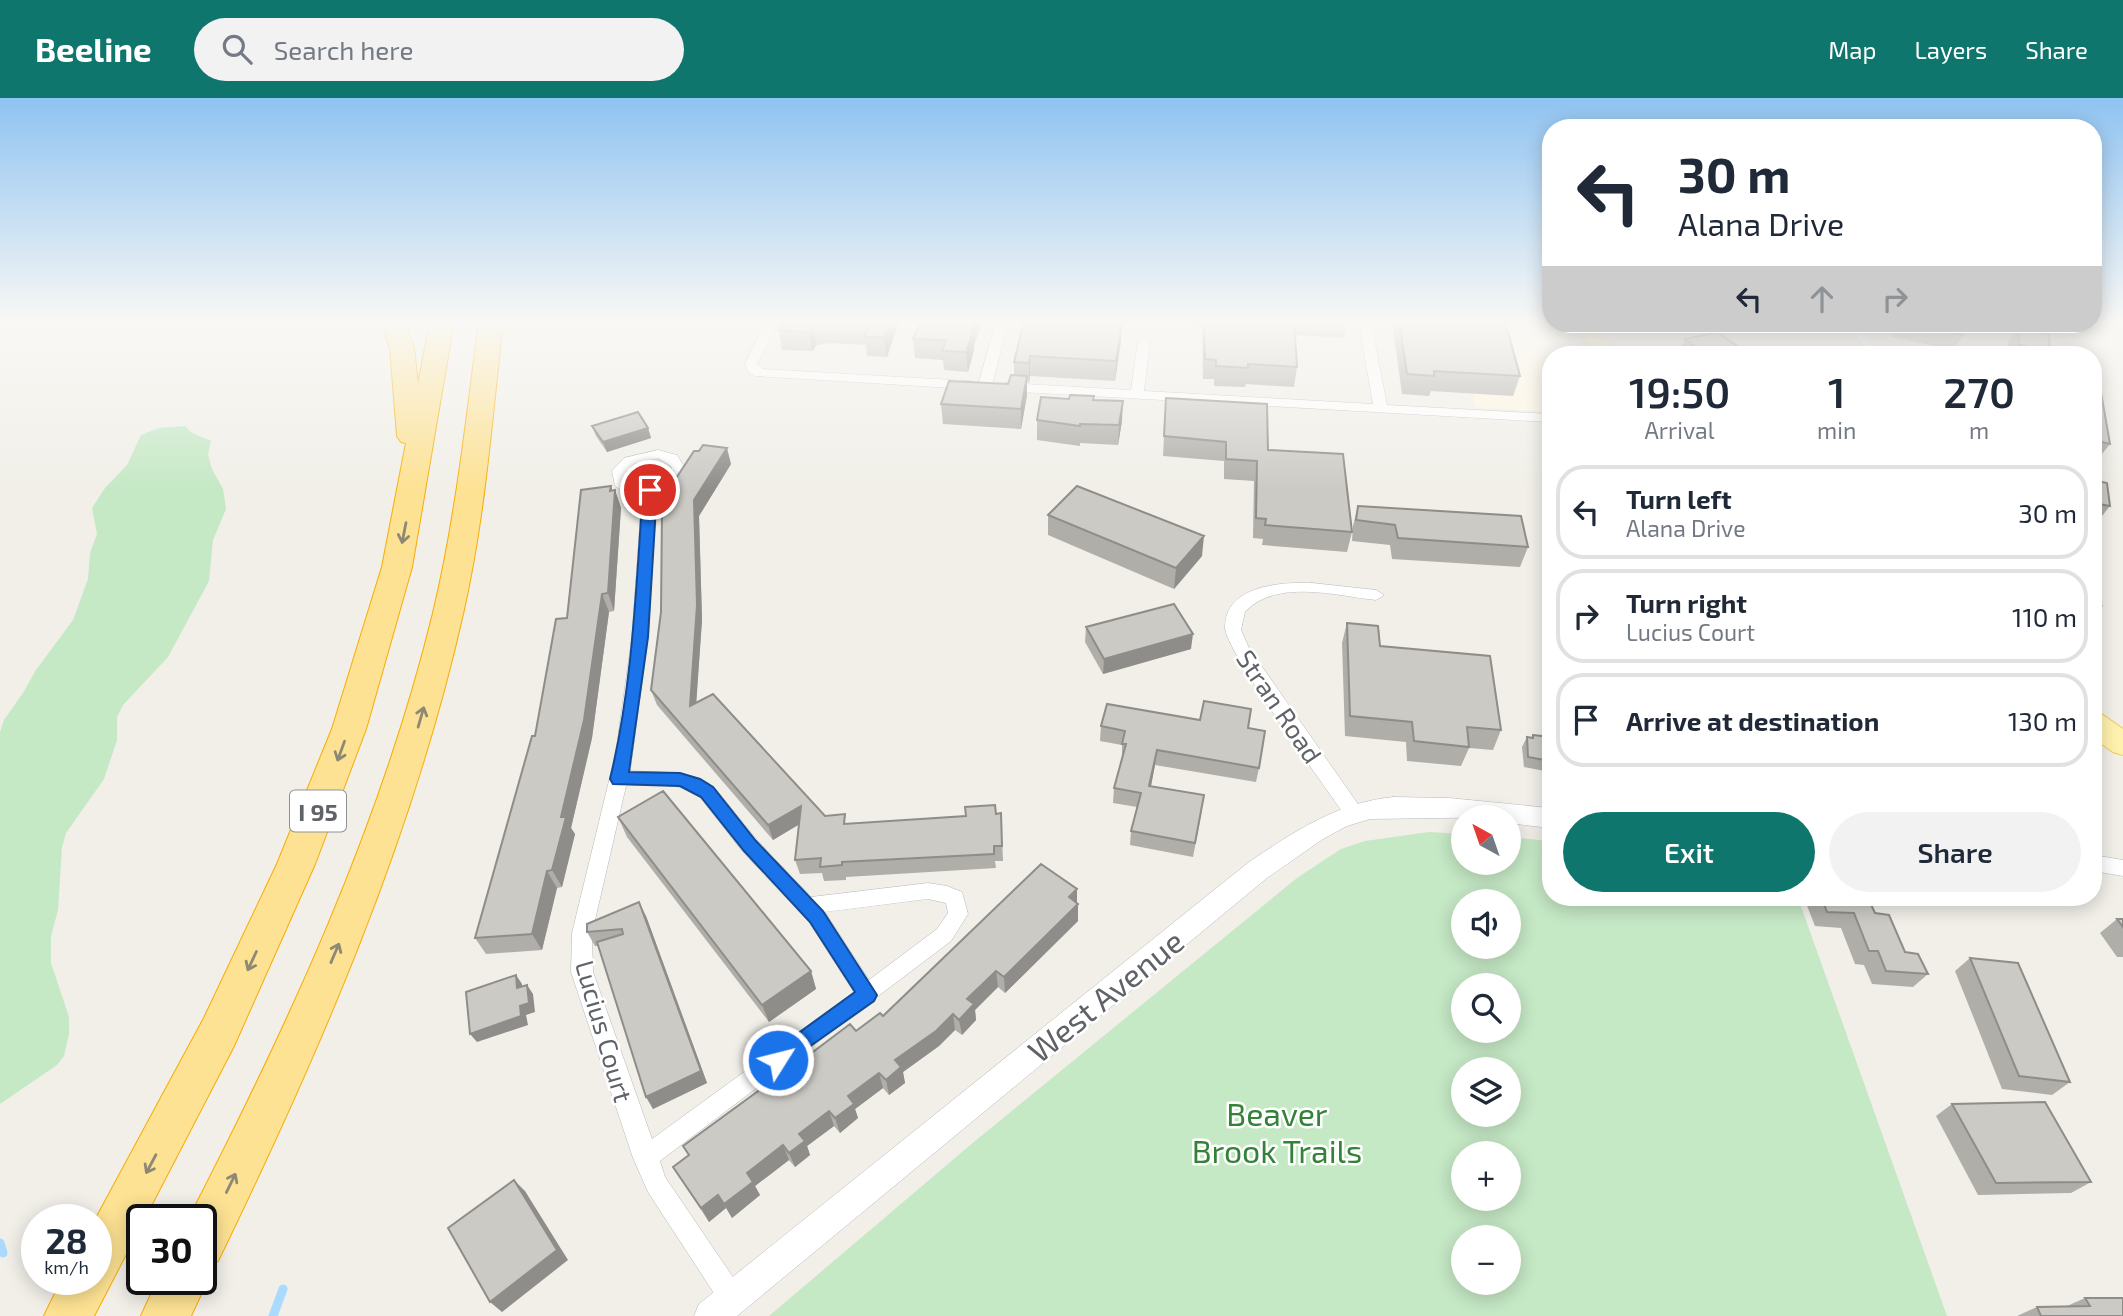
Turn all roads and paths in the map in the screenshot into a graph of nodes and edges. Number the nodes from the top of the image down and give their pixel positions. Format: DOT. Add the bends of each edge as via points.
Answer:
graph roads {
  1 [pos="405,378"];
  2 [pos="432,378"];
  3 [pos="484,378"];
  4 [pos="493,378"];
  5 [pos="838,378"];
  6 [pos="987,378"];
  7 [pos="1139,378"];
  8 [pos="1375,378"];
  9 [pos="985,386"];
  10 [pos="1137,395"];
  11 [pos="1381,409"];
  12 [pos="1542,418"];
  13 [pos="476,438"];
  14 [pos="414,481"];
  15 [pos="650,490"];
  16 [pos="1376,595"];
  17 [pos="2102,729"];
  18 [pos="2123,744"];
  19 [pos="618,779"];
  20 [pos="1353,812"];
  21 [pos="1542,817"];
  22 [pos="2102,865"];
  23 [pos="2123,869"];
  24 [pos="807,906"];
  25 [pos="867,995"];
  26 [pos="645,1158"];
  27 [pos="217,1211"];
  28 [pos="112,1235"];
  29 [pos="79,1295"];
  30 [pos="176,1295"];
  31 [pos="722,1307"];
  32 [pos="68,1316"];
  33 [pos="165,1316"];
  1 -- 14 [label="highway"];
  2 -- 14 [label="highway, I 95"];
  3 -- 13 [label="highway, I 95"];
  4 -- 13 [label="highway"];
  5 -- 9 [label="street"];
  6 -- 9 [label="street"];
  7 -- 10 [label="street"];
  8 -- 11 [label="street"];
  9 -- 10 [label="street"];
  10 -- 11 [label="street"];
  11 -- 12 [label="street"];
  27 -- 13 [label="highway, I 95, one-way" via="341,940 398,787 448,612"];
  14 -- 28 [label="highway, I 95, one-way" via="369,669 321,805 219,1032"];
  15 -- 19 [label="street, Lucius Court" via="640,637"];
  16 -- 20 [label="street, Stran Road" via="1278,590 1244,603 1234,621 1236,639"];
  17 -- 18 [label="main road"];
  19 -- 24 [label="street" via="680,780 707,792"];
  19 -- 26 [label="street, Lucius Court" via="582,933 582,972"];
  20 -- 21 [label="street, West Avenue" via="1421,807"];
  20 -- 31 [label="street, West Avenue" via="1258,870"];
  22 -- 23 [label="street"];
  24 -- 25 [label="street"];
  24 -- 25 [label="street" via="928,891 955,898 958,914 944,935"];
  25 -- 26 [label="street"];
  26 -- 31 [label="street, Lucius Court"];
  29 -- 32 [label="highway"];
  30 -- 33 [label="highway"];
}
